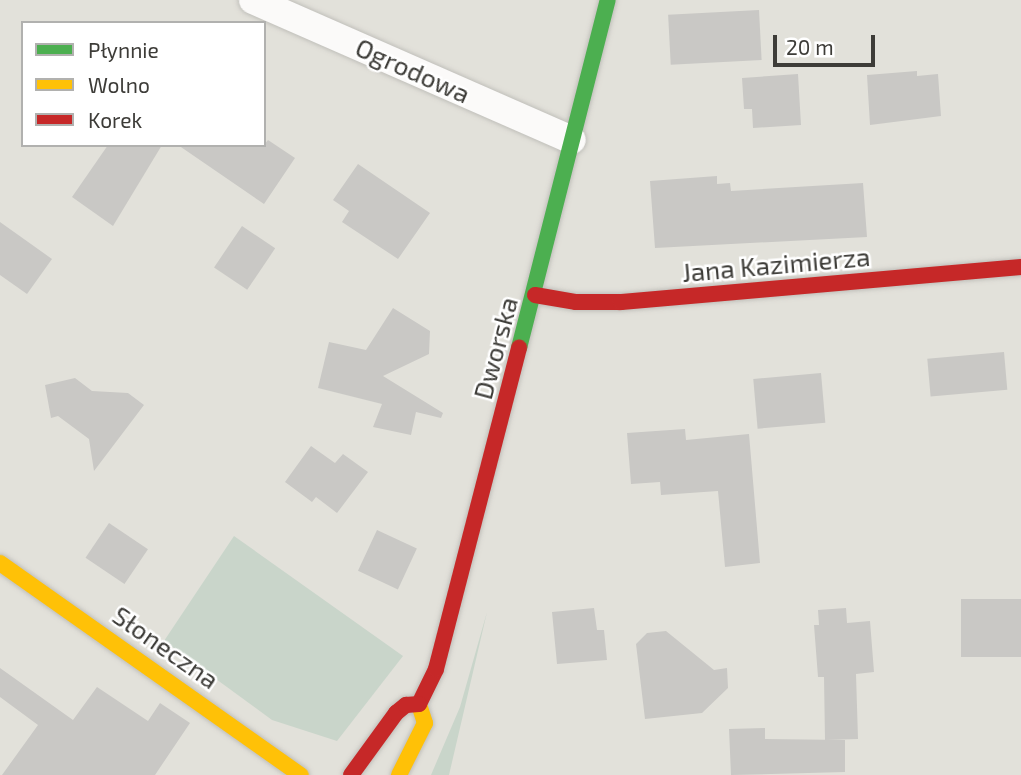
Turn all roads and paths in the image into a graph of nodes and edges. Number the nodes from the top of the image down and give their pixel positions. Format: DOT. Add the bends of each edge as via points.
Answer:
graph roads {
  1 [pos="253,0"];
  2 [pos="608,0"];
  3 [pos="572,140"];
  4 [pos="1021,267"];
  5 [pos="535,295"];
  6 [pos="0,563"];
  7 [pos="419,704"];
  8 [pos="302,775"];
  9 [pos="351,775"];
  10 [pos="398,775"];
  1 -- 3 [label="street, Ogrodowa"];
  2 -- 3 [label="street, Dworska"];
  3 -- 5 [label="street, Dworska"];
  4 -- 5 [label="street, Jana Kazimierza" via="621,302 576,302"];
  5 -- 7 [label="street, Dworska" via="436,669"];
  6 -- 8 [label="street, Słoneczna"];
  7 -- 9 [label="street" via="406,705 396,713"];
  7 -- 10 [label="street, Dworska" via="425,714 423,731"];
}
